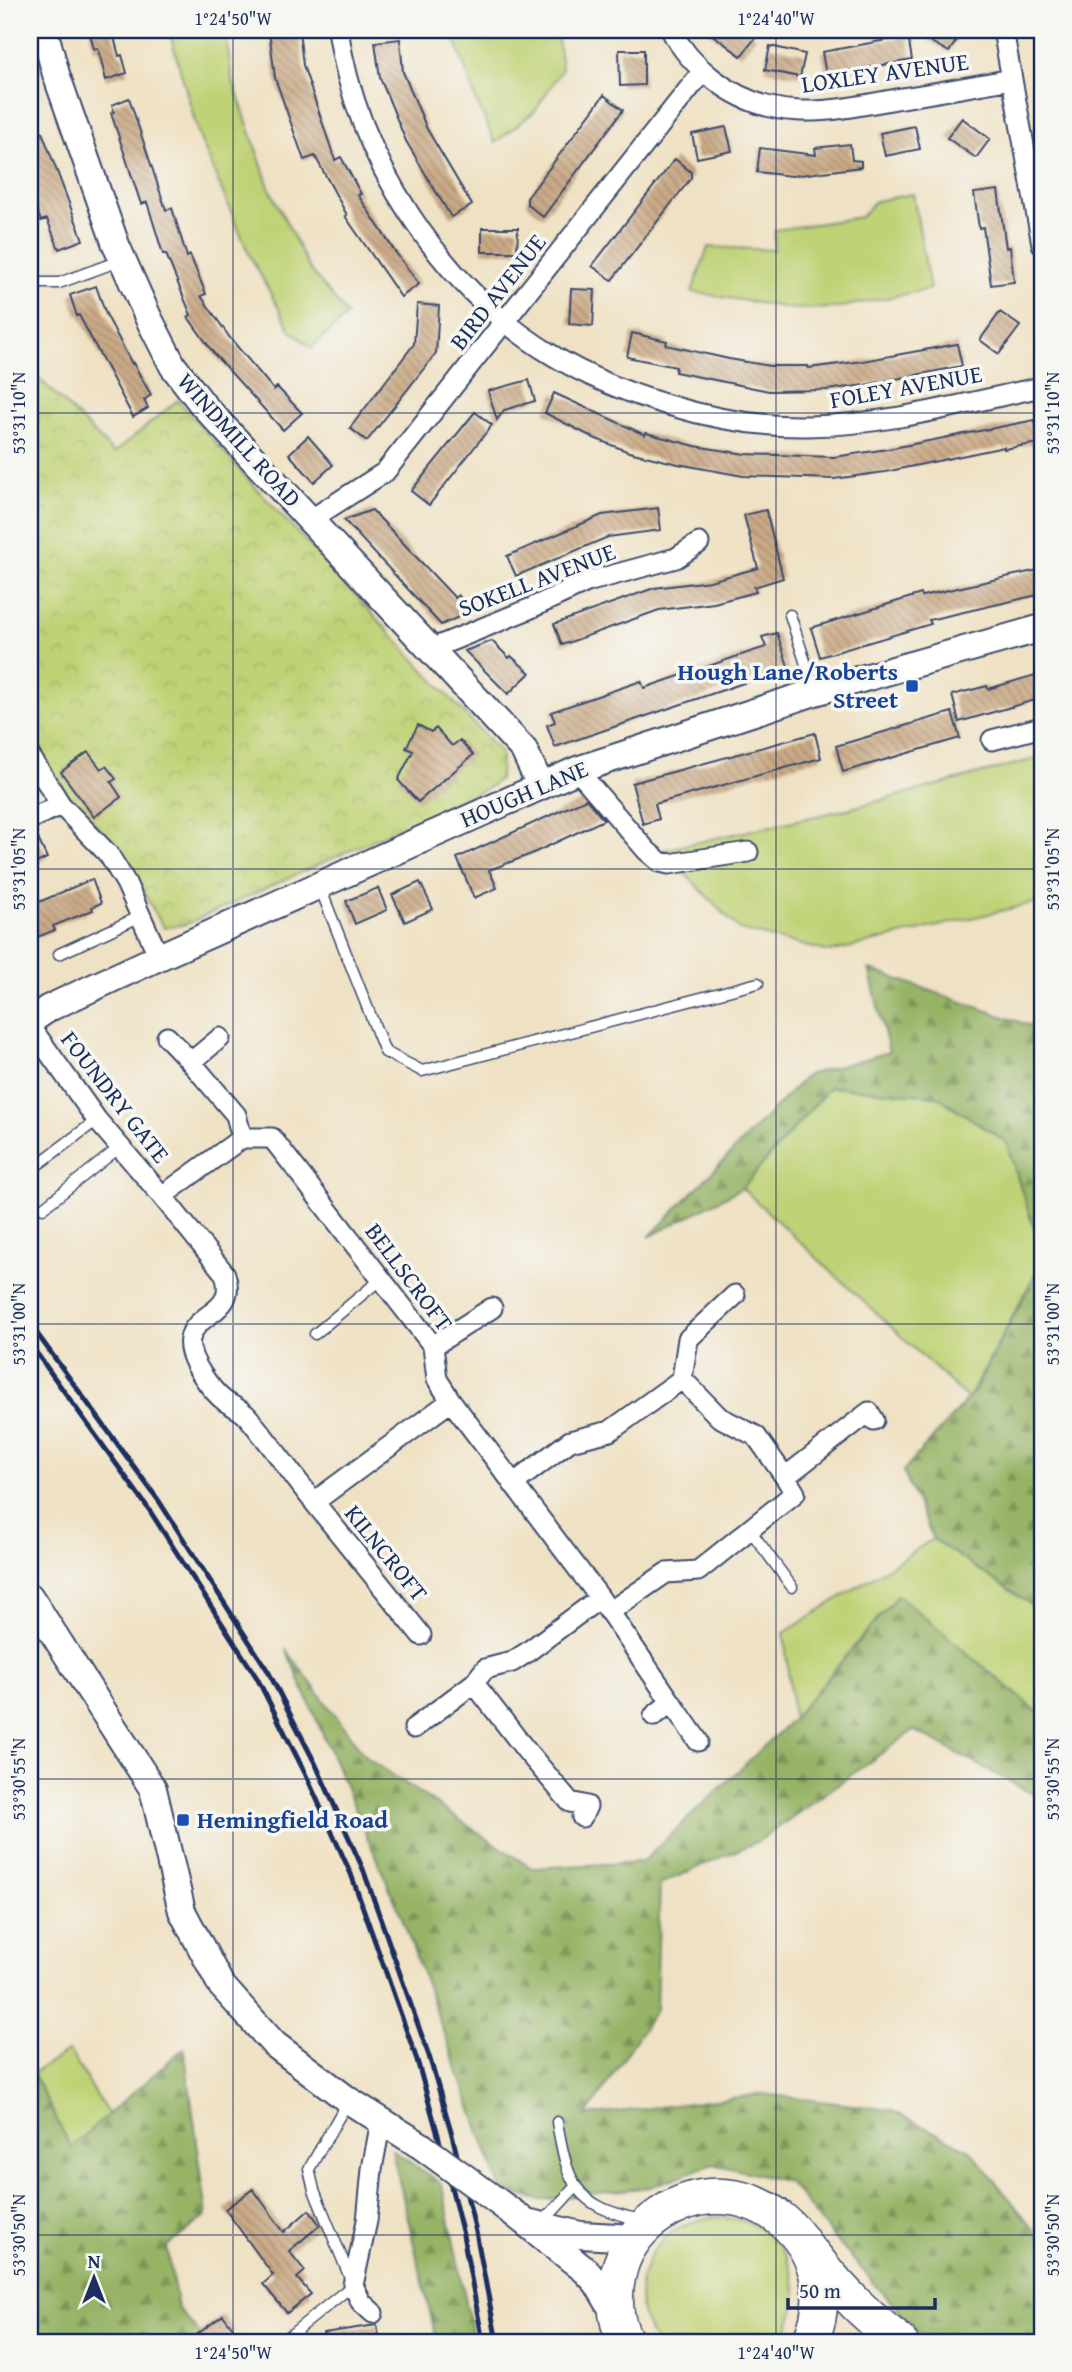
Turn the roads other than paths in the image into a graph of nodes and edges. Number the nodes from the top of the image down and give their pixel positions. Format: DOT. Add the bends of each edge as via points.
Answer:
graph roads {
  1 [pos="44,30"];
  2 [pos="338,30"];
  3 [pos="671,30"];
  4 [pos="1003,30"];
  5 [pos="703,71"];
  6 [pos="1012,79"];
  7 [pos="1042,244"];
  8 [pos="122,259"];
  9 [pos="30,274"];
  10 [pos="505,322"];
  11 [pos="1042,387"];
  12 [pos="310,520"];
  13 [pos="699,543"];
  14 [pos="790,615"];
  15 [pos="1042,628"];
  16 [pos="431,649"];
  17 [pos="815,692"];
  18 [pos="1042,727"];
  19 [pos="992,740"];
  20 [pos="30,756"];
  21 [pos="577,771"];
  22 [pos="540,785"];
  23 [pos="61,805"];
  24 [pos="30,819"];
  25 [pos="748,852"];
  26 [pos="319,885"];
  27 [pos="141,916"];
  28 [pos="59,954"];
  29 [pos="159,957"];
  30 [pos="758,983"];
  31 [pos="30,1024"];
  32 [pos="167,1037"];
  33 [pos="220,1038"];
  34 [pos="191,1062"];
  35 [pos="97,1120"];
  36 [pos="242,1138"];
  37 [pos="120,1147"];
  38 [pos="32,1169"];
  39 [pos="162,1196"];
  40 [pos="43,1208"];
  41 [pos="381,1279"];
  42 [pos="735,1295"];
  43 [pos="492,1308"];
  44 [pos="314,1334"];
  45 [pos="433,1346"];
  46 [pos="682,1379"];
  47 [pos="450,1401"];
  48 [pos="874,1420"];
  49 [pos="785,1477"];
  50 [pos="513,1483"];
  51 [pos="314,1502"];
  52 [pos="750,1530"];
  53 [pos="792,1587"];
  54 [pos="30,1597"];
  55 [pos="604,1605"];
  56 [pos="421,1635"];
  57 [pos="474,1683"];
  58 [pos="671,1702"];
  59 [pos="654,1716"];
  60 [pos="414,1728"];
  61 [pos="698,1741"];
  62 [pos="582,1817"];
  63 [pos="348,2100"];
  64 [pos="381,2120"];
  65 [pos="557,2122"];
  66 [pos="575,2188"];
  67 [pos="526,2220"];
  68 [pos="642,2230"];
  69 [pos="803,2241"];
  70 [pos="353,2285"];
  71 [pos="373,2313"];
  72 [pos="621,2334"];
  73 [pos="282,2342"];
  74 [pos="810,2342"];
  75 [pos="900,2342"];
  1 -- 8 [label="street, WINDMILL ROAD"];
  2 -- 10 [label="street, FOLEY AVENUE" via="352,94 388,180 431,244"];
  3 -- 5 [label="street, LOXLEY AVENUE"];
  4 -- 6 [label="street"];
  5 -- 6 [label="street, LOXLEY AVENUE" via="750,103 802,113"];
  5 -- 10 [label="street, BIRD AVENUE"];
  6 -- 7 [label="street"];
  8 -- 9 [label="lane" via="59,283 33,283"];
  8 -- 12 [label="street, WINDMILL ROAD" via="173,366 203,405"];
  10 -- 11 [label="street, FOLEY AVENUE" via="594,378 698,414 750,423 807,426 895,419"];
  10 -- 12 [label="street, BIRD AVENUE" via="385,472"];
  12 -- 16 [label="street, WINDMILL ROAD"];
  13 -- 16 [label="street, SOKELL AVENUE" via="676,558 587,582"];
  14 -- 17 [label="lane"];
  15 -- 17 [label="street, HOUGH LANE"];
  16 -- 22 [label="street, WINDMILL ROAD" via="524,750"];
  17 -- 21 [label="street, HOUGH LANE"];
  18 -- 19 [label="street"];
  20 -- 23 [label="street"];
  21 -- 22 [label="street, HOUGH LANE"];
  21 -- 25 [label="street" via="660,862"];
  22 -- 26 [label="street, HOUGH LANE"];
  23 -- 24 [label="street"];
  23 -- 27 [label="street" via="109,855"];
  26 -- 29 [label="street, HOUGH LANE"];
  26 -- 30 [label="lane" via="385,1052 422,1072"];
  27 -- 28 [label="lane"];
  27 -- 29 [label="street"];
  29 -- 31 [label="street, HOUGH LANE" via="49,1008"];
  31 -- 35 [label="street, FOUNDRY GATE"];
  32 -- 34 [label="street"];
  33 -- 34 [label="street"];
  34 -- 36 [label="street" via="236,1115"];
  35 -- 37 [label="street, FOUNDRY GATE"];
  35 -- 38 [label="lane"];
  36 -- 39 [label="street, FOUNDRY GATE"];
  36 -- 41 [label="street, BELLSCROFT" via="272,1138"];
  37 -- 39 [label="street, FOUNDRY GATE"];
  37 -- 40 [label="lane"];
  39 -- 51 [label="street, FOUNDRY GATE" via="228,1283 222,1305 193,1331 190,1353 218,1394 245,1414"];
  41 -- 44 [label="lane"];
  41 -- 45 [label="street, BELLSCROFT"];
  42 -- 46 [label="street" via="688,1339"];
  43 -- 45 [label="street"];
  45 -- 47 [label="street, BELLSCROFT" via="438,1379"];
  46 -- 49 [label="street" via="719,1417 756,1436"];
  46 -- 50 [label="street" via="610,1431 570,1441"];
  47 -- 50 [label="street, BELLSCROFT"];
  47 -- 51 [label="street, KILNCROFT"];
  48 -- 49 [label="street" via="869,1412"];
  49 -- 52 [label="street" via="795,1493"];
  50 -- 55 [label="street, BELLSCROFT"];
  51 -- 56 [label="street, KILNCROFT"];
  52 -- 53 [label="lane"];
  52 -- 55 [label="street" via="698,1571 666,1573"];
  54 -- 63 [label="street" via="153,1789 182,1911 221,1985 274,2044"];
  55 -- 57 [label="street" via="512,1662 485,1669"];
  55 -- 58 [label="street, BELLSCROFT"];
  57 -- 60 [label="street"];
  57 -- 62 [label="street" via="570,1802 587,1806"];
  58 -- 59 [label="street"];
  58 -- 61 [label="street, BELLSCROFT"];
  63 -- 64 [label="street"];
  63 -- 70 [label="lane" via="309,2169"];
  64 -- 67 [label="street, bridge"];
  64 -- 70 [label="street" via="368,2221"];
  65 -- 66 [label="lane"];
  66 -- 67 [label="lane"];
  66 -- 68 [label="lane" via="588,2201"];
  67 -- 68 [label="street" via="580,2235"];
  67 -- 72 [label="street" via="597,2283"];
  68 -- 69 [label="highway" via="670,2208 718,2196 766,2208"];
  68 -- 72 [label="highway" via="624,2256 618,2275 615,2296"];
  69 -- 74 [label="highway" via="819,2284 820,2307"];
  69 -- 75 [label="highway" via="828,2276"];
  70 -- 71 [label="street"];
  70 -- 73 [label="lane"];
}
